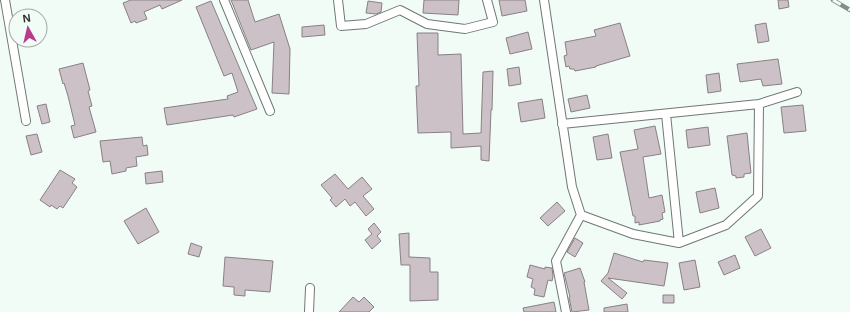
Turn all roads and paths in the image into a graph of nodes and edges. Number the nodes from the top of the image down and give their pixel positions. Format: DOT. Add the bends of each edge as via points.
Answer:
graph roads {
  1 [pos="5,0"];
  2 [pos="224,0"];
  3 [pos="338,0"];
  4 [pos="487,0"];
  5 [pos="544,0"];
  6 [pos="797,92"];
  7 [pos="759,104"];
  8 [pos="270,112"];
  9 [pos="666,114"];
  10 [pos="26,121"];
  11 [pos="562,124"];
  12 [pos="581,215"];
  13 [pos="679,243"];
  14 [pos="310,288"];
  15 [pos="309,312"];
  16 [pos="566,312"];
  1 -- 10 [label="street"];
  2 -- 8 [label="street"];
  3 -- 4 [label="street" via="341,26 366,24 400,10 427,24 465,29 493,22"];
  5 -- 11 [label="street"];
  6 -- 7 [label="street"];
  7 -- 9 [label="street"];
  7 -- 13 [label="street" via="758,196 726,225"];
  9 -- 11 [label="street"];
  9 -- 13 [label="street"];
  11 -- 12 [label="street" via="572,187"];
  12 -- 13 [label="street" via="632,234"];
  12 -- 16 [label="street" via="556,261"];
  14 -- 15 [label="street"];
}
